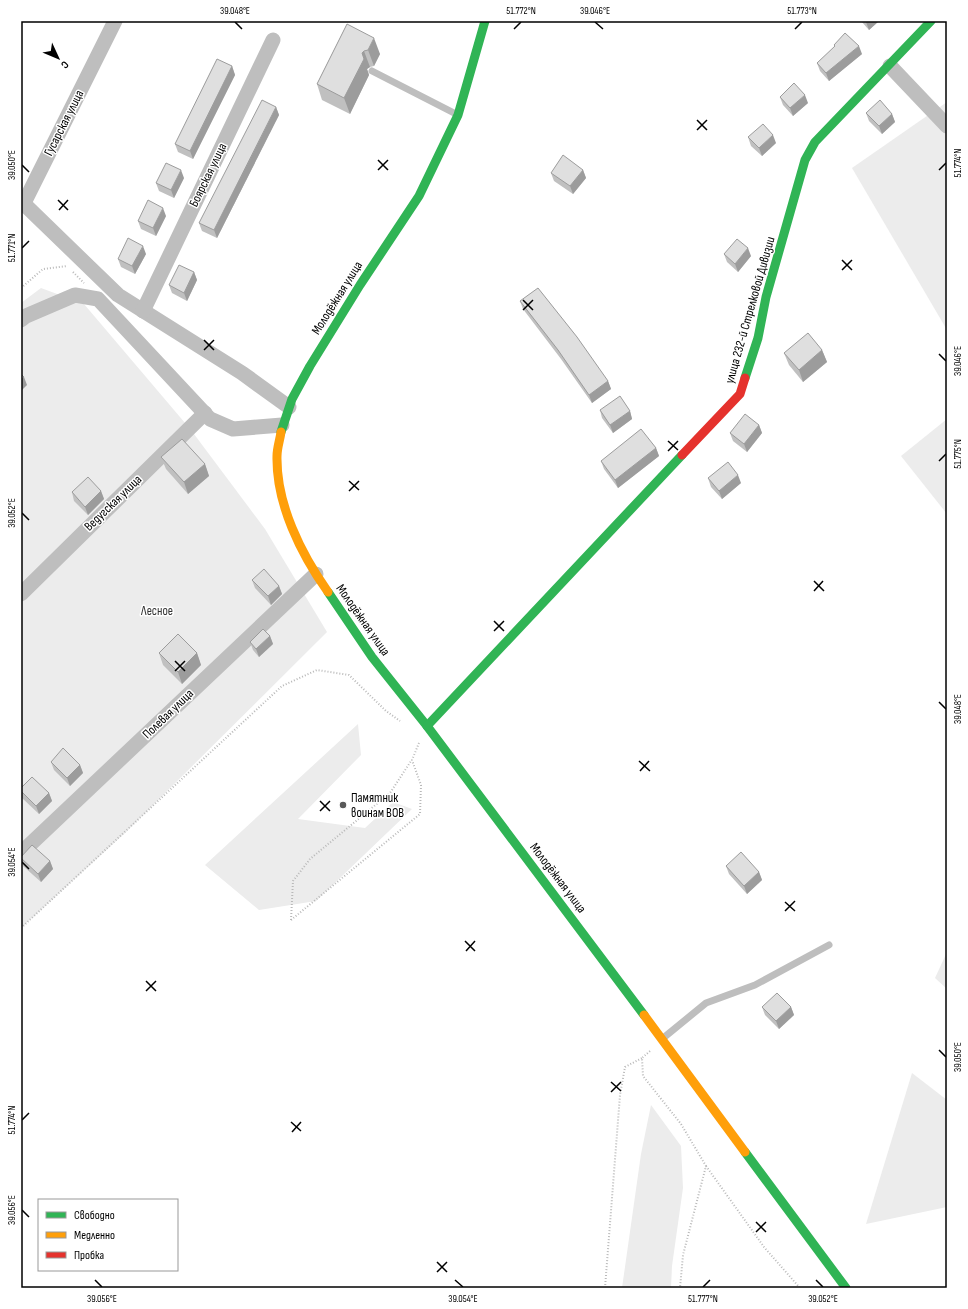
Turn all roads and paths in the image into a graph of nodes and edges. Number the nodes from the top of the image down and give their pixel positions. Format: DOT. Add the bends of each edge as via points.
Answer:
graph roads {
  1 [pos="115,21"];
  2 [pos="485,21"];
  3 [pos="931,21"];
  4 [pos="273,40"];
  5 [pos="890,66"];
  6 [pos="372,70"];
  7 [pos="458,115"];
  8 [pos="947,126"];
  9 [pos="22,202"];
  10 [pos="21,288"];
  11 [pos="98,299"];
  12 [pos="143,311"];
  13 [pos="21,320"];
  14 [pos="289,407"];
  15 [pos="205,413"];
  16 [pos="282,426"];
  17 [pos="316,574"];
  18 [pos="21,594"];
  19 [pos="406,724"];
  20 [pos="427,726"];
  21 [pos="412,760"];
  22 [pos="21,853"];
  23 [pos="21,928"];
  24 [pos="829,944"];
  25 [pos="661,1040"];
  26 [pos="642,1058"];
  27 [pos="706,1166"];
  28 [pos="605,1288"];
  29 [pos="680,1288"];
  30 [pos="800,1288"];
  31 [pos="846,1288"];
  1 -- 9 [label="street, Гусарская улица"];
  2 -- 7 [label="main road, Молодёжная улица"];
  3 -- 5 [label="main road, улица 232-й Стрелковой Дивизии"];
  4 -- 12 [label="street, Боярская улица"];
  5 -- 8 [label="street"];
  5 -- 20 [label="main road, улица 232-й Стрелковой Дивизии" via="815,142 805,160 766,297 758,338 740,394"];
  6 -- 7 [label="lane"];
  7 -- 14 [label="main road, Молодёжная улица" via="419,196 343,312 310,366"];
  9 -- 12 [label="street" via="118,295"];
  10 -- 11 [label="path" via="43,270 67,265"];
  11 -- 13 [label="street" via="75,295"];
  11 -- 15 [label="street"];
  12 -- 14 [label="street" via="242,372"];
  14 -- 16 [label="main road, Молодёжная улица"];
  15 -- 16 [label="street" via="210,419 233,429"];
  15 -- 18 [label="street, Ведугская улица"];
  16 -- 17 [label="main road, Молодёжная улица" via="277,455 278,475 292,531"];
  17 -- 20 [label="main road, Молодёжная улица" via="372,657"];
  17 -- 22 [label="street, Полевая улица"];
  19 -- 23 [label="path" via="386,711 349,675 317,670 282,686"];
  20 -- 21 [label="path"];
  20 -- 25 [label="main road, Молодёжная улица"];
  21 -- 21 [label="path" via="421,785 420,814 291,920 293,881 310,859 390,793"];
  24 -- 25 [label="lane" via="755,985 706,1003"];
  25 -- 26 [label="path"];
  25 -- 31 [label="main road, Молодёжная улица"];
  26 -- 27 [label="path" via="643,1076 681,1124"];
  26 -- 28 [label="path" via="625,1067 620,1095"];
  27 -- 29 [label="path" via="683,1255"];
  27 -- 30 [label="path" via="764,1247"];
}
